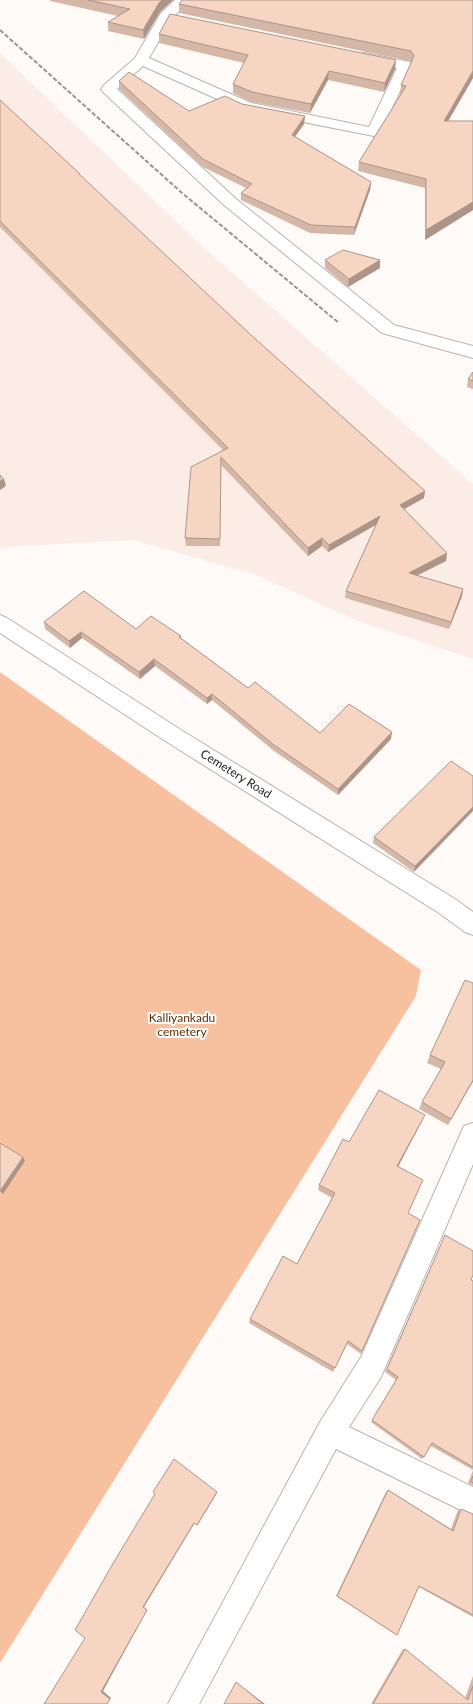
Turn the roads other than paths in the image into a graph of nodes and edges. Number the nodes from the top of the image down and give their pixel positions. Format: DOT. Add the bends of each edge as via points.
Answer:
graph roads {
  1 [pos="183,0"];
  2 [pos="351,54"];
  3 [pos="141,60"];
  4 [pos="473,352"];
  5 [pos="0,623"];
  6 [pos="473,925"];
  7 [pos="473,1135"];
  8 [pos="330,1432"];
  9 [pos="473,1502"];
  10 [pos="184,1704"];
  1 -- 3 [label="street" via="173,18"];
  2 -- 3 [label="street" via="405,65 374,132 247,107"];
  3 -- 4 [label="street" via="108,88 230,202 388,329"];
  5 -- 6 [label="street, Cemetery Road" via="174,736 447,906"];
  7 -- 8 [label="street" via="372,1366"];
  8 -- 9 [label="street"];
  8 -- 10 [label="street"];
}
